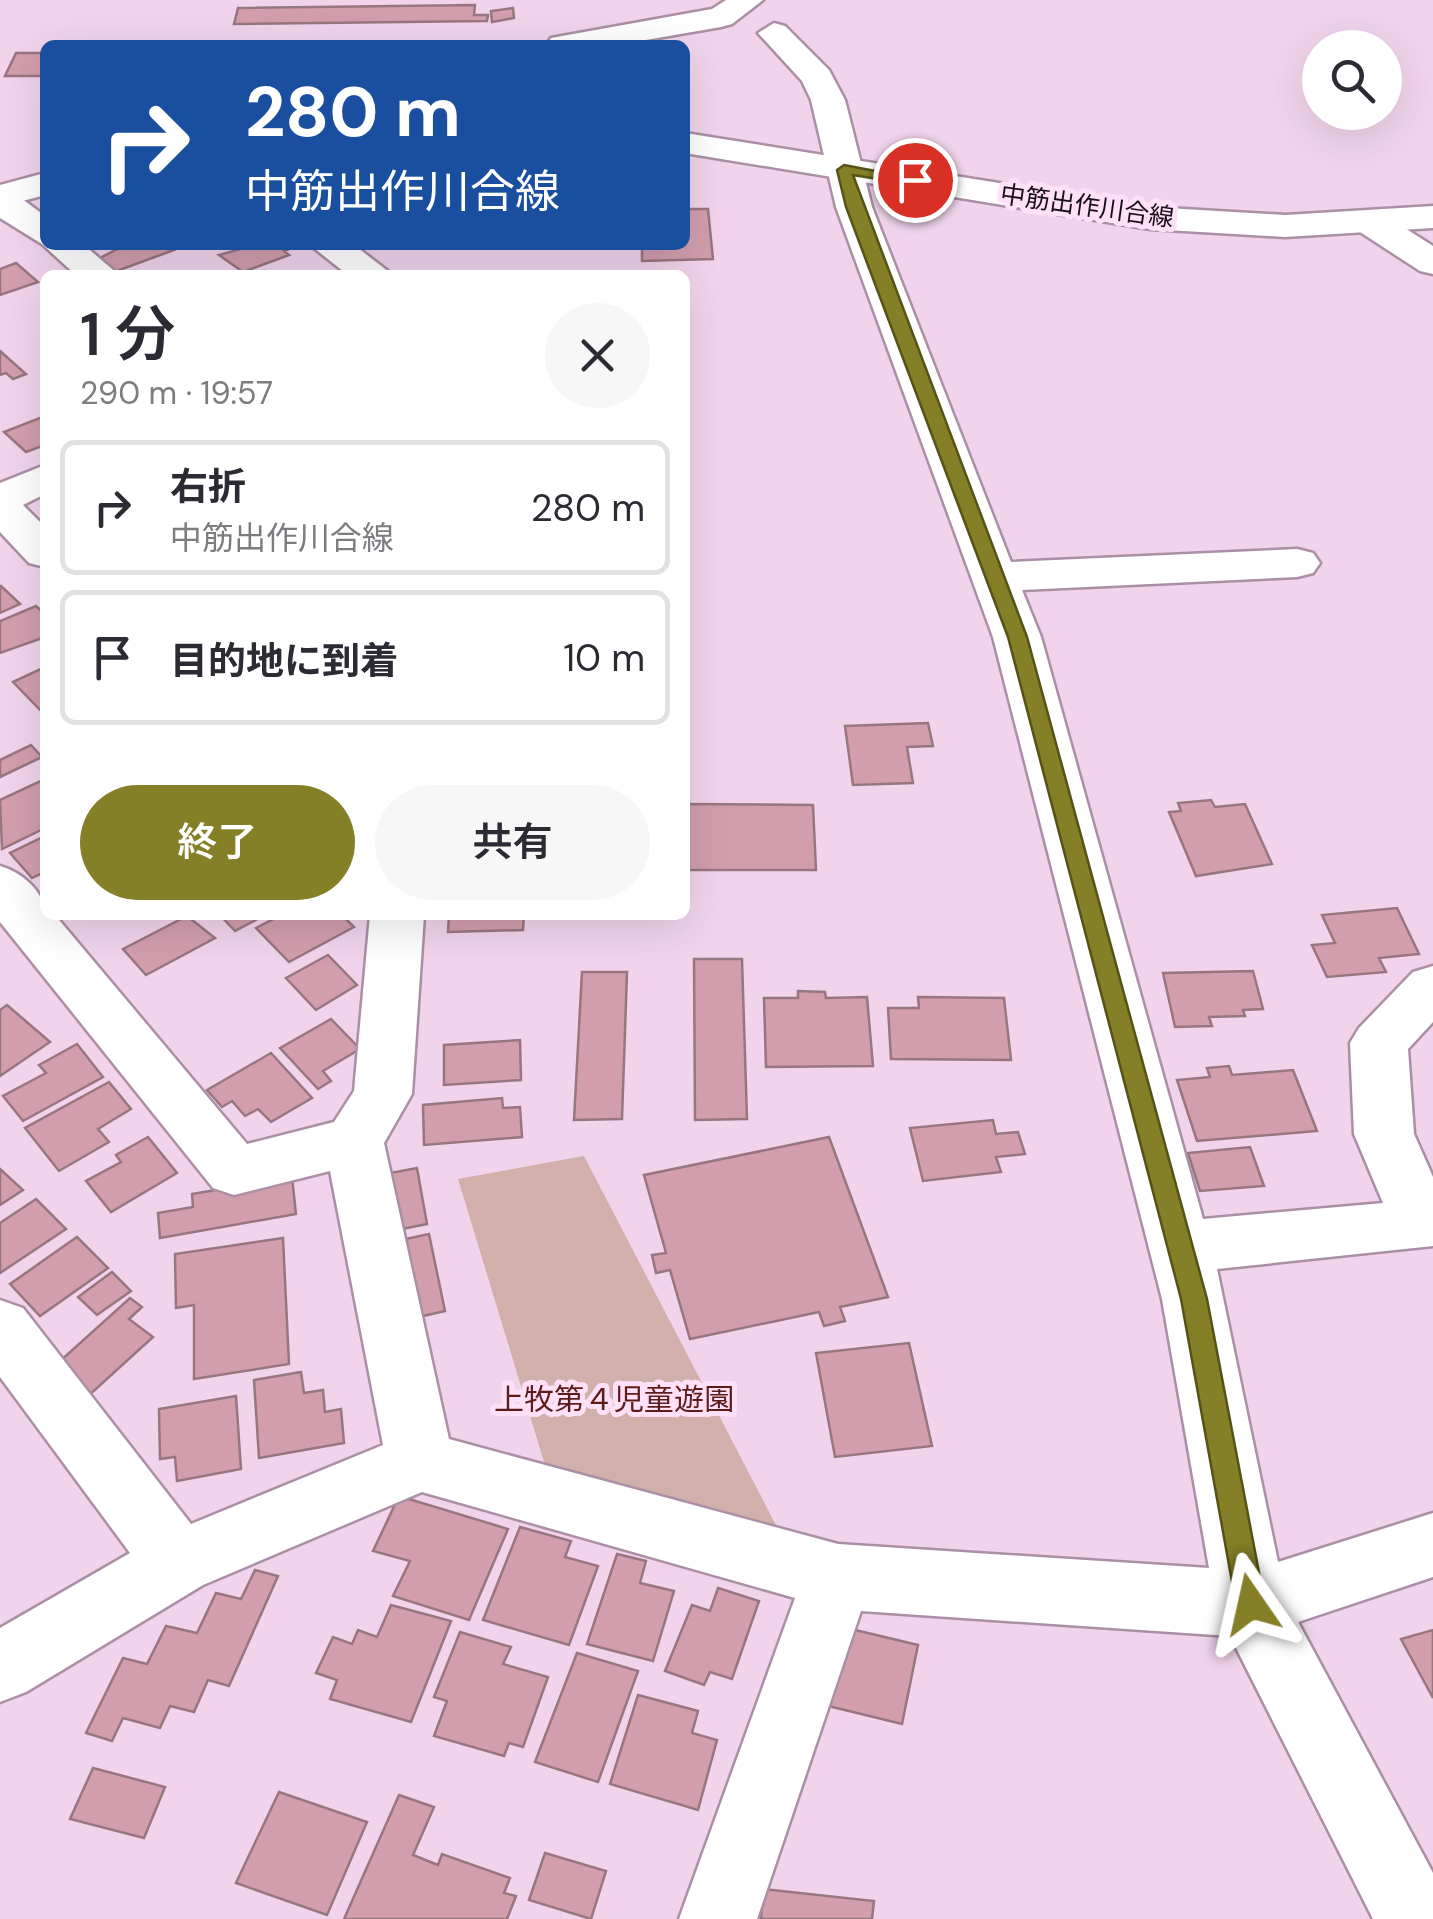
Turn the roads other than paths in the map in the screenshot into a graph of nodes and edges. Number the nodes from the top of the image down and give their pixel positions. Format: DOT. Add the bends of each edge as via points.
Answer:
graph roads {
  1 [pos="760,16"];
  2 [pos="590,40"];
  3 [pos="690,144"];
  4 [pos="844,170"];
  5 [pos="40,186"];
  6 [pos="0,198"];
  7 [pos="1433,218"];
  8 [pos="1373,224"];
  9 [pos="40,230"];
  10 [pos="67,250"];
  11 [pos="336,250"];
  12 [pos="1433,263"];
  13 [pos="93,270"];
  14 [pos="366,270"];
  15 [pos="40,481"];
  16 [pos="0,503"];
  17 [pos="40,547"];
  18 [pos="1297,563"];
  19 [pos="995,577"];
  20 [pos="0,885"];
  21 [pos="397,920"];
  22 [pos="1433,987"];
  23 [pos="354,1141"];
  24 [pos="1180,1247"];
  25 [pos="0,1327"];
  26 [pos="420,1461"];
  27 [pos="1433,1545"];
  28 [pos="178,1562"];
  29 [pos="838,1577"];
  30 [pos="1251,1604"];
  31 [pos="0,1667"];
  32 [pos="718,1919"];
  33 [pos="1415,1919"];
  1 -- 2 [label="street"];
  1 -- 4 [label="street" via="816,77"];
  3 -- 4 [label="street, 中筋出作川合線"];
  4 -- 8 [label="street, 中筋出作川合線" via="1150,218"];
  4 -- 19 [label="street"];
  5 -- 6 [label="street"];
  6 -- 9 [label="street"];
  7 -- 8 [label="street, 中筋出作川合線"];
  8 -- 12 [label="street"];
  10 -- 13 [label="street"];
  11 -- 14 [label="street"];
  15 -- 16 [label="street"];
  16 -- 17 [label="street"];
  18 -- 19 [label="street"];
  19 -- 24 [label="street" via="1017,637"];
  20 -- 23 [label="street" via="234,1171"];
  21 -- 23 [label="street" via="383,1094"];
  22 -- 24 [label="street" via="1380,1043 1384,1134 1423,1224"];
  23 -- 26 [label="street"];
  24 -- 30 [label="street"];
  25 -- 28 [label="street"];
  26 -- 28 [label="street"];
  26 -- 29 [label="street"];
  27 -- 30 [label="street"];
  28 -- 31 [label="street"];
  29 -- 30 [label="street"];
  29 -- 32 [label="street"];
  30 -- 33 [label="street"];
}
